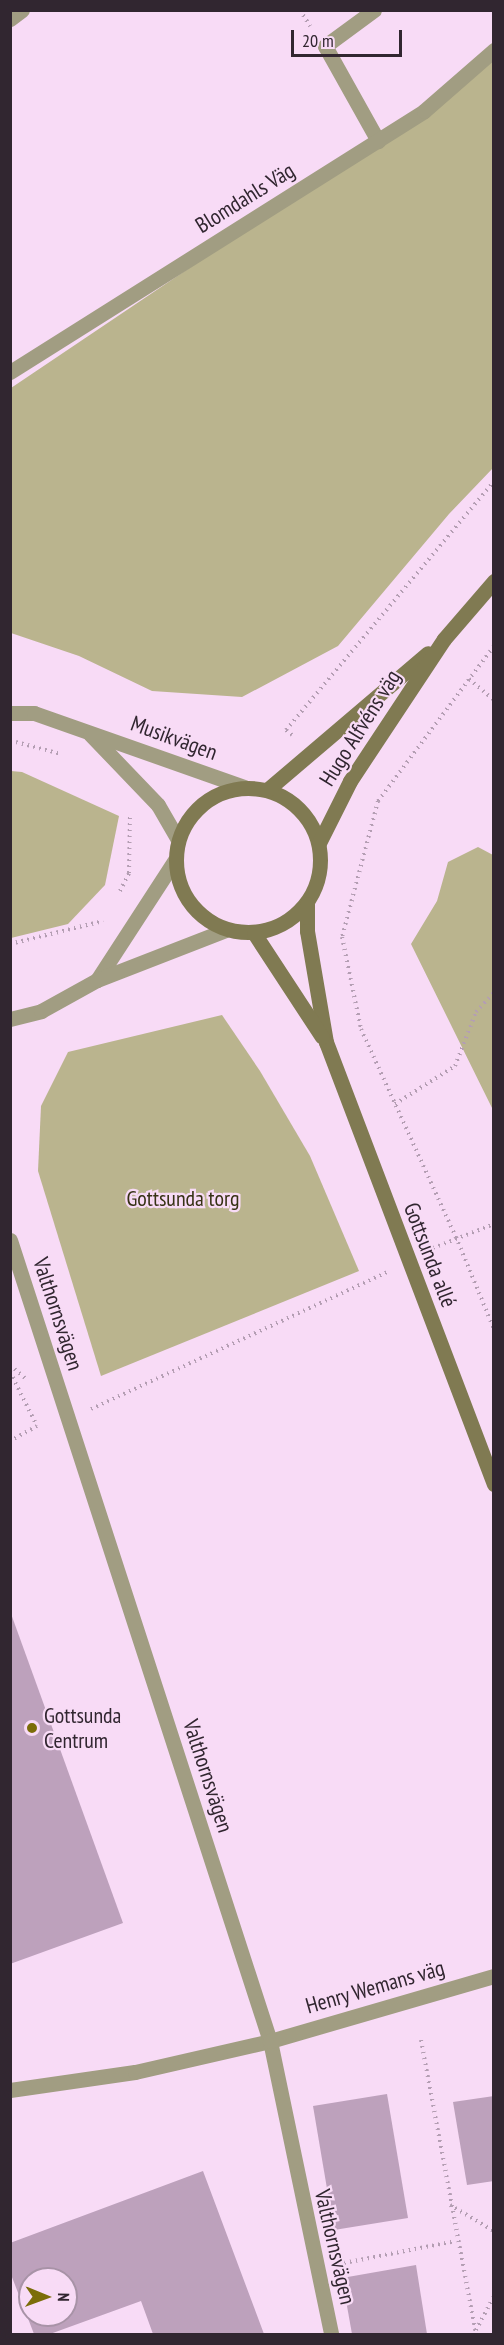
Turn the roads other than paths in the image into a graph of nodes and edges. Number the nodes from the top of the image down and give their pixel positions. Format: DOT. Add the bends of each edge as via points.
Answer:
graph roads {
  1 [pos="22,10"];
  2 [pos="374,10"];
  3 [pos="10,18"];
  4 [pos="494,50"];
  5 [pos="378,141"];
  6 [pos="10,372"];
  7 [pos="494,581"];
  8 [pos="444,639"];
  9 [pos="10,713"];
  10 [pos="88,731"];
  11 [pos="244,787"];
  12 [pos="267,790"];
  13 [pos="178,838"];
  14 [pos="319,843"];
  15 [pos="175,860"];
  16 [pos="307,904"];
  17 [pos="226,930"];
  18 [pos="254,933"];
  19 [pos="97,980"];
  20 [pos="10,1019"];
  21 [pos="326,1042"];
  22 [pos="10,1240"];
  23 [pos="494,1484"];
  24 [pos="494,1976"];
  25 [pos="270,2041"];
  26 [pos="10,2090"];
  27 [pos="331,2334"];
  1 -- 3 [label="street"];
  2 -- 5 [label="street" via="325,46"];
  4 -- 5 [label="street, Blomdahls Väg" via="424,111"];
  5 -- 6 [label="street, Blomdahls Väg"];
  7 -- 8 [label="street, Hugo Alfvéns väg"];
  8 -- 12 [label="street, Hugo Alfvéns väg"];
  8 -- 14 [label="street, Hugo Alfvéns väg" via="350,781"];
  9 -- 10 [label="street, Musikvägen" via="34,713"];
  10 -- 11 [label="street, Musikvägen"];
  10 -- 13 [label="street, Musikvägen" via="158,805"];
  11 -- 12 [label="street"];
  11 -- 13 [label="street" via="221,792 201,804"];
  12 -- 14 [label="street" via="288,799 305,815"];
  13 -- 15 [label="street"];
  14 -- 16 [label="street" via="320,875"];
  15 -- 17 [label="street" via="186,900 200,916"];
  15 -- 19 [label="street"];
  16 -- 18 [label="street" via="282,925"];
  16 -- 21 [label="street, Gottsunda allé" via="307,931"];
  17 -- 18 [label="street"];
  17 -- 19 [label="street"];
  18 -- 21 [label="street, Gottsunda allé"];
  19 -- 20 [label="street" via="41,1011"];
  21 -- 23 [label="street, Gottsunda allé"];
  22 -- 25 [label="street, Valthornsvägen"];
  24 -- 25 [label="street, Henry Wemans väg"];
  25 -- 26 [label="street, Henry Wemans väg" via="135,2072"];
  25 -- 27 [label="street, Valthornsvägen"];
}
